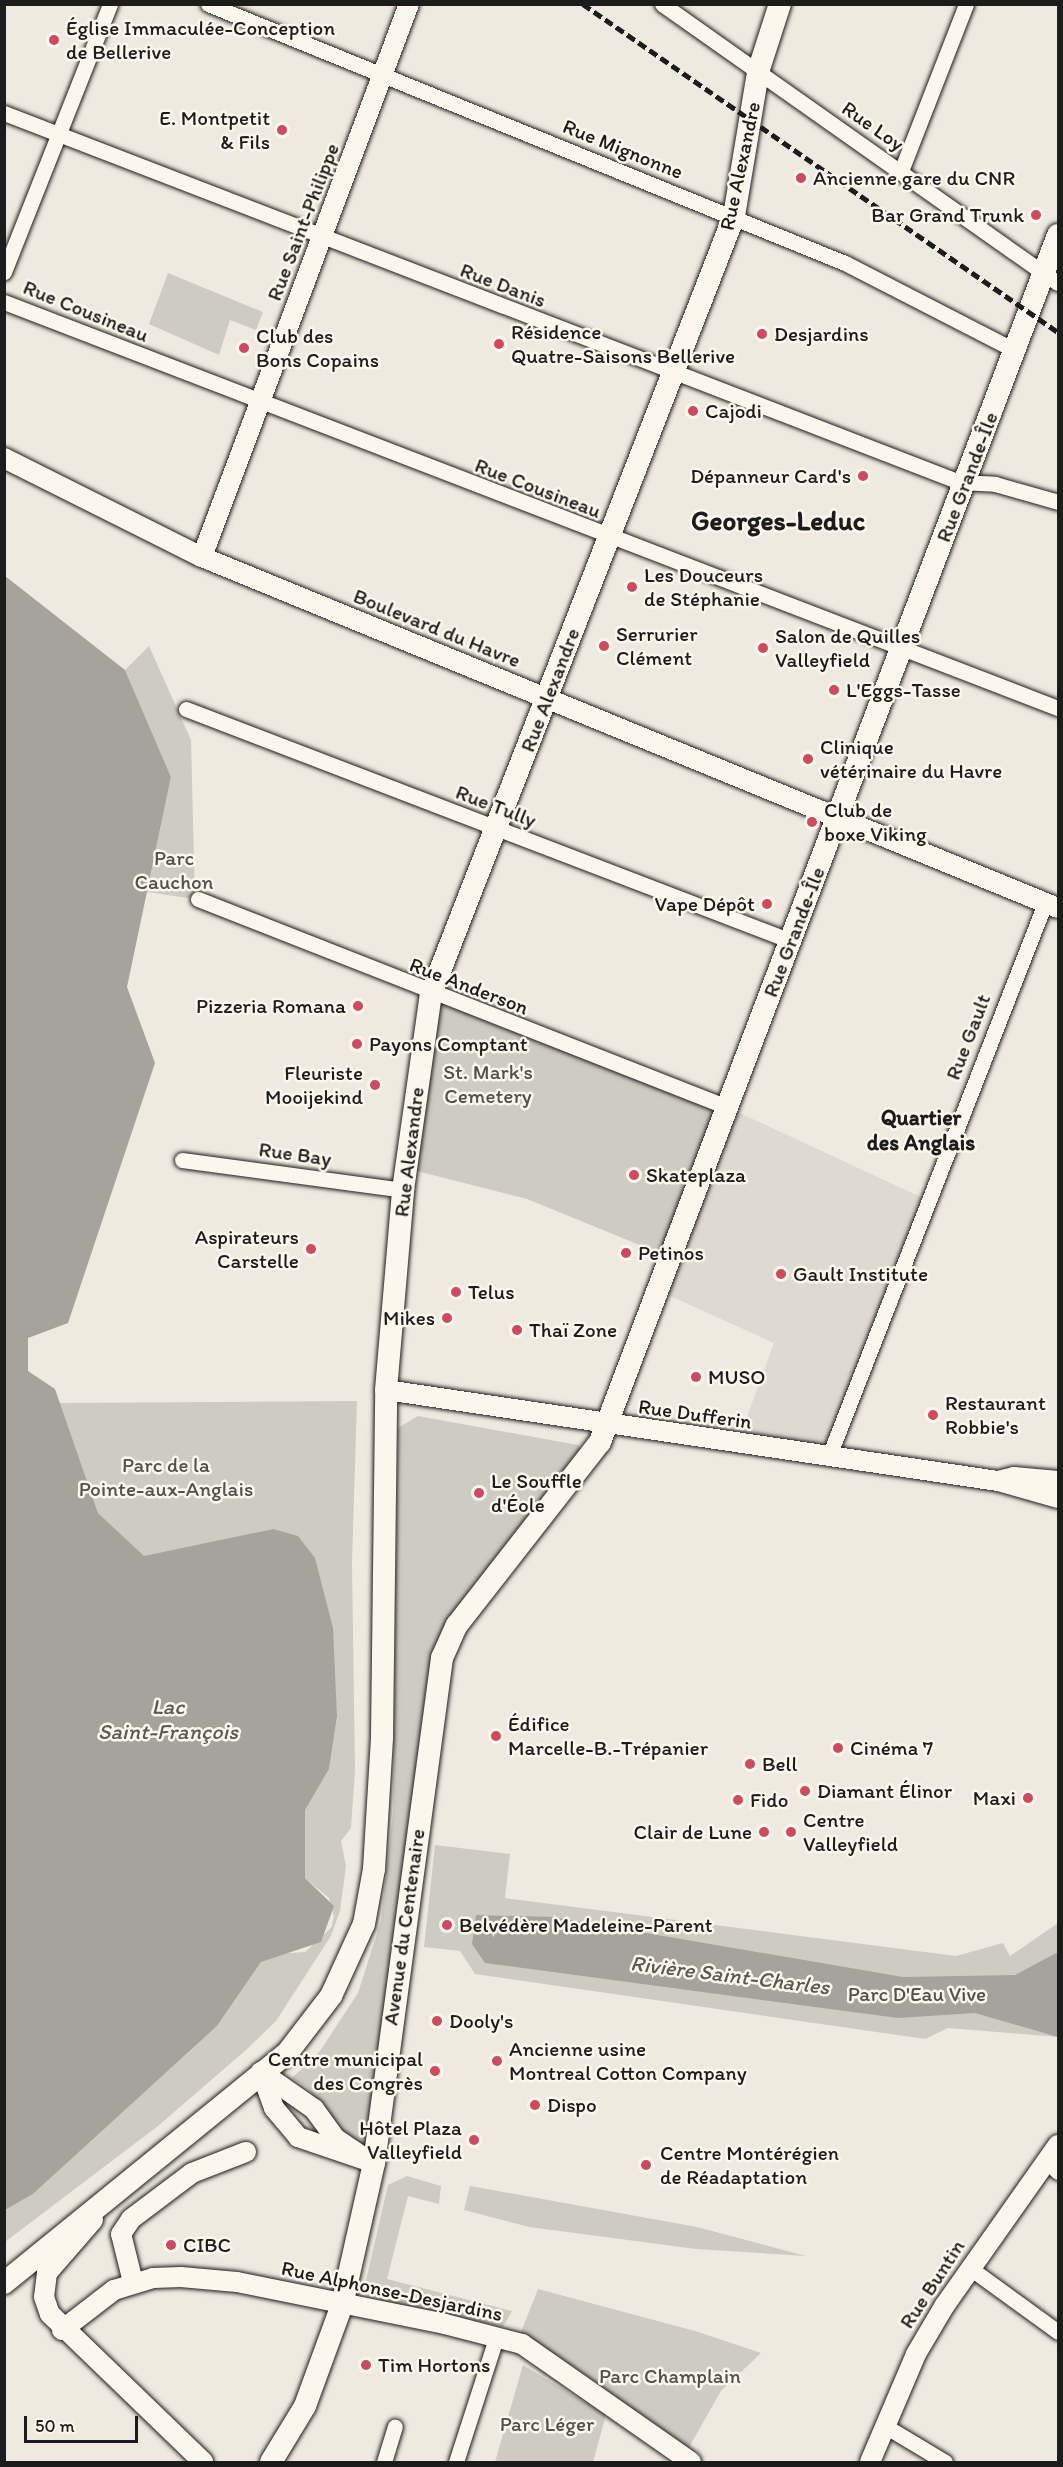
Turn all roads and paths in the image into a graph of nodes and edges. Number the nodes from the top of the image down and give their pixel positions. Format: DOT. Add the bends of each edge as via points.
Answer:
graph roads {
  1 [pos="111,4"];
  2 [pos="208,4"];
  3 [pos="409,4"];
  4 [pos="662,4"];
  5 [pos="780,4"];
  6 [pos="966,4"];
  7 [pos="758,72"];
  8 [pos="383,76"];
  9 [pos="4,113"];
  10 [pos="59,134"];
  11 [pos="900,171"];
  12 [pos="734,216"];
  13 [pos="1059,235"];
  14 [pos="322,237"];
  15 [pos="4,272"];
  16 [pos="1051,278"];
  17 [pos="4,302"];
  18 [pos="1014,350"];
  19 [pos="672,375"];
  20 [pos="260,403"];
  21 [pos="4,458"];
  22 [pos="966,483"];
  23 [pos="1059,502"];
  24 [pos="609,538"];
  25 [pos="202,557"];
  26 [pos="902,648"];
  27 [pos="546,698"];
  28 [pos="1059,708"];
  29 [pos="186,709"];
  30 [pos="838,818"];
  31 [pos="496,829"];
  32 [pos="198,899"];
  33 [pos="1052,906"];
  34 [pos="791,941"];
  35 [pos="431,994"];
  36 [pos="727,1107"];
  37 [pos="182,1160"];
  38 [pos="403,1190"];
  39 [pos="386,1390"];
  40 [pos="605,1425"];
  41 [pos="829,1456"];
  42 [pos="998,1481"];
  43 [pos="1059,1481"];
  44 [pos="1059,1498"];
  45 [pos="261,2073"];
  46 [pos="1059,2145"];
  47 [pos="246,2152"];
  48 [pos="374,2163"];
  49 [pos="1052,2166"];
  50 [pos="113,2199"];
  51 [pos="970,2268"];
  52 [pos="133,2282"];
  53 [pos="4,2283"];
  54 [pos="342,2305"];
  55 [pos="62,2330"];
  56 [pos="1059,2332"];
  57 [pos="496,2338"];
  58 [pos="885,2426"];
  59 [pos="395,2427"];
  60 [pos="203,2463"];
  61 [pos="271,2463"];
  62 [pos="384,2463"];
  63 [pos="456,2463"];
  64 [pos="691,2463"];
  65 [pos="870,2463"];
  66 [pos="945,2463"];
  1 -- 10 [label="street"];
  2 -- 8 [label="street, Rue Mignonne"];
  3 -- 8 [label="street, Rue Saint-Philippe"];
  4 -- 7 [label="street, Rue Loy"];
  5 -- 7 [label="main road, Rue Alexandre"];
  6 -- 11 [label="street"];
  7 -- 11 [label="street, Rue Loy"];
  7 -- 12 [label="main road, Rue Alexandre"];
  8 -- 12 [label="street, Rue Mignonne"];
  8 -- 14 [label="street, Rue Saint-Philippe"];
  9 -- 10 [label="street, Rue Danis"];
  10 -- 14 [label="street, Rue Danis"];
  10 -- 15 [label="street"];
  11 -- 16 [label="street, Rue Loy"];
  12 -- 18 [label="street, Rue Mignonne" via="845,263"];
  12 -- 19 [label="main road, Rue Alexandre"];
  13 -- 16 [label="main road, Rue Grande-Île"];
  14 -- 19 [label="street, Rue Danis"];
  14 -- 20 [label="street, Rue Saint-Philippe"];
  16 -- 18 [label="main road, Rue Grande-Île"];
  17 -- 20 [label="street, Rue Cousineau"];
  18 -- 22 [label="main road, Rue Grande-Île"];
  19 -- 22 [label="street, Rue Danis"];
  19 -- 24 [label="main road, Rue Alexandre"];
  20 -- 24 [label="street, Rue Cousineau"];
  20 -- 25 [label="street, Rue Saint-Philippe"];
  21 -- 25 [label="street, Boulevard du Havre"];
  22 -- 23 [label="street, Rue Danis" via="995,484"];
  22 -- 26 [label="main road, Rue Grande-Île"];
  24 -- 26 [label="street, Rue Cousineau"];
  24 -- 27 [label="main road, Rue Alexandre"];
  25 -- 27 [label="street, Boulevard du Havre"];
  26 -- 28 [label="street, Rue Cousineau"];
  26 -- 30 [label="main road, Rue Grande-Île"];
  27 -- 30 [label="street, Boulevard du Havre"];
  27 -- 31 [label="main road, Rue Alexandre"];
  29 -- 31 [label="street, Rue Tully"];
  30 -- 33 [label="street, Boulevard du Havre"];
  30 -- 34 [label="main road, Rue Grande-Île"];
  31 -- 34 [label="street, Rue Tully"];
  31 -- 35 [label="main road, Rue Alexandre"];
  32 -- 35 [label="street, Rue Anderson"];
  33 -- 41 [label="street, Rue Gault"];
  34 -- 36 [label="main road, Rue Grande-Île"];
  35 -- 36 [label="street, Rue Anderson"];
  35 -- 38 [label="main road, Rue Alexandre"];
  36 -- 40 [label="main road, Rue Grande-Île"];
  37 -- 38 [label="street, Rue Bay"];
  38 -- 39 [label="main road, Rue Alexandre"];
  39 -- 40 [label="street, Rue Dufferin"];
  39 -- 45 [label="main road, Avenue du Centenaire" via="382,1737 368,1914 320,2014 288,2052"];
  40 -- 41 [label="street, Rue Dufferin"];
  40 -- 48 [label="main road, Avenue du Centenaire" via="575,1480 489,1580 457,1625 442,1658"];
  41 -- 42 [label="street, Rue Dufferin"];
  42 -- 43 [label="street, Rue Dufferin" via="1014,1477"];
  42 -- 44 [label="street, Rue Dufferin"];
  45 -- 48 [label="street" via="314,2109 348,2149"];
  45 -- 48 [label="street" via="277,2114 297,2137"];
  45 -- 50 [label="main road, Avenue du Centenaire"];
  46 -- 49 [label="street, Rue Buntin"];
  47 -- 52 [label="street" via="192,2173 131,2219 121,2234"];
  48 -- 54 [label="main road, Avenue du Centenaire"];
  49 -- 51 [label="street, Rue Buntin"];
  50 -- 53 [label="main road, Avenue du Centenaire"];
  50 -- 55 [label="street" via="44,2280 44,2297"];
  51 -- 56 [label="street"];
  51 -- 58 [label="street, Rue Buntin" via="916,2354"];
  52 -- 54 [label="street, Rue Alphonse-Desjardins" via="181,2277 237,2282"];
  52 -- 55 [label="street, Rue Alphonse-Desjardins" via="92,2302"];
  54 -- 57 [label="street, Rue Alphonse-Desjardins"];
  54 -- 61 [label="main road, Avenue du Centenaire" via="305,2406"];
  55 -- 60 [label="street"];
  57 -- 63 [label="street"];
  57 -- 64 [label="street, Rue Alphonse-Desjardins" via="522,2344"];
  58 -- 65 [label="street, Rue Buntin"];
  58 -- 66 [label="street"];
  59 -- 62 [label="street"];
}
